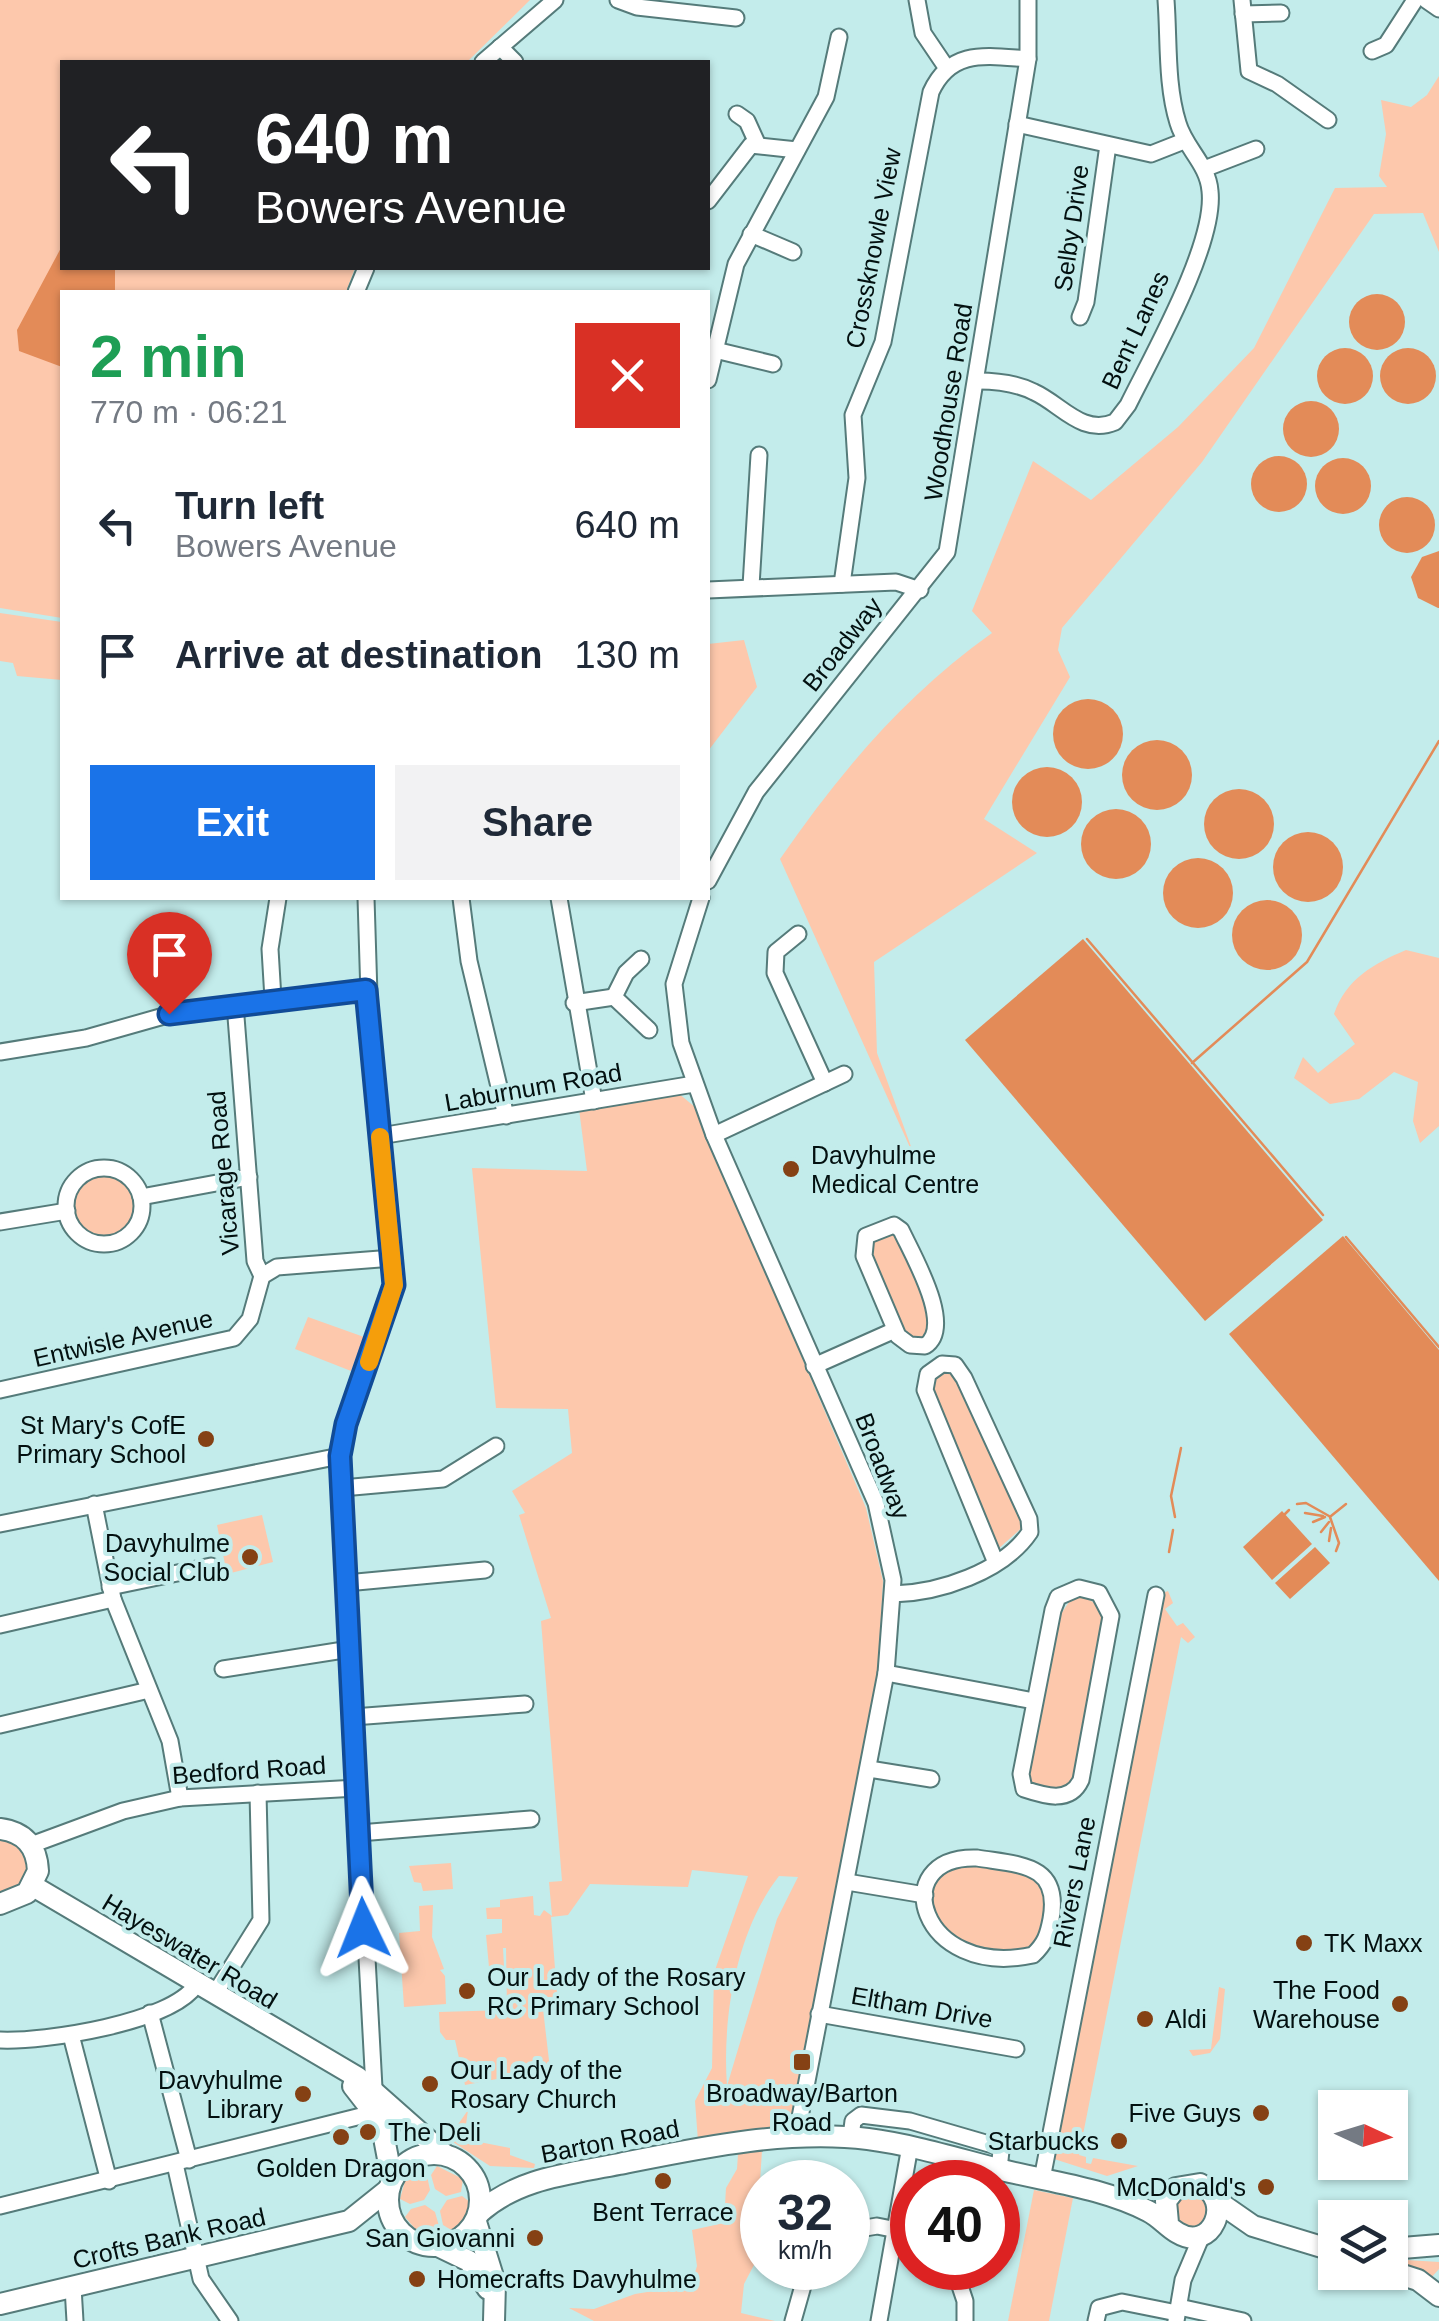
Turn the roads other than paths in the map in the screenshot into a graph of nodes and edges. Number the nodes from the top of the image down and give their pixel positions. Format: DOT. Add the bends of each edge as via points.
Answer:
graph roads {
  1 [pos="555,0"];
  2 [pos="618,0"];
  3 [pos="916,0"];
  4 [pos="1028,0"];
  5 [pos="1166,0"];
  6 [pos="1415,0"];
  7 [pos="1426,0"];
  8 [pos="1243,7"];
  9 [pos="1439,10"];
  10 [pos="1281,12"];
  11 [pos="736,18"];
  12 [pos="839,34"];
  13 [pos="500,47"];
  14 [pos="1372,51"];
  15 [pos="1028,59"];
  16 [pos="485,60"];
  17 [pos="514,60"];
  18 [pos="946,67"];
  19 [pos="737,114"];
  20 [pos="1328,120"];
  21 [pos="1017,124"];
  22 [pos="1184,141"];
  23 [pos="757,144"];
  24 [pos="1108,145"];
  25 [pos="797,150"];
  26 [pos="1256,150"];
  27 [pos="1204,169"];
  28 [pos="710,198"];
  29 [pos="750,234"];
  30 [pos="793,252"];
  31 [pos="1080,316"];
  32 [pos="715,350"];
  33 [pos="773,364"];
  34 [pos="710,371"];
  35 [pos="978,381"];
  36 [pos="759,454"];
  37 [pos="842,584"];
  38 [pos="751,586"];
  39 [pos="710,590"];
  40 [pos="920,590"];
  41 [pos="710,877"];
  42 [pos="278,900"];
  43 [pos="366,900"];
  44 [pos="461,900"];
  45 [pos="559,900"];
  46 [pos="699,900"];
  47 [pos="790,932"];
  48 [pos="641,959"];
  49 [pos="366,990"];
  50 [pos="614,997"];
  51 [pos="273,1000"];
  52 [pos="574,1003"];
  53 [pos="235,1004"];
  54 [pos="649,1030"];
  55 [pos="0,1052"];
  56 [pos="844,1074"];
  57 [pos="825,1083"];
  58 [pos="694,1084"];
  59 [pos="594,1101"];
  60 [pos="506,1116"];
  61 [pos="714,1134"];
  62 [pos="380,1136"];
  63 [pos="249,1177"];
  64 [pos="141,1197"];
  65 [pos="67,1211"];
  66 [pos="0,1222"];
  67 [pos="393,1258"];
  68 [pos="262,1276"];
  69 [pos="895,1330"];
  70 [pos="933,1356"];
  71 [pos="814,1366"];
  72 [pos="0,1390"];
  73 [pos="496,1446"];
  74 [pos="340,1456"];
  75 [pos="342,1488"];
  76 [pos="94,1504"];
  77 [pos="0,1524"];
  78 [pos="996,1563"];
  79 [pos="212,1566"];
  80 [pos="486,1570"];
  81 [pos="346,1582"];
  82 [pos="111,1593"];
  83 [pos="894,1594"];
  84 [pos="1156,1595"];
  85 [pos="0,1625"];
  86 [pos="350,1649"];
  87 [pos="223,1669"];
  88 [pos="886,1674"];
  89 [pos="149,1690"];
  90 [pos="1034,1701"];
  91 [pos="525,1704"];
  92 [pos="354,1717"];
  93 [pos="0,1725"];
  94 [pos="869,1769"];
  95 [pos="931,1779"];
  96 [pos="356,1788"];
  97 [pos="258,1793"];
  98 [pos="180,1798"];
  99 [pos="531,1818"];
  100 [pos="0,1829"];
  101 [pos="358,1833"];
  102 [pos="31,1845"];
  103 [pos="847,1882"];
  104 [pos="33,1886"];
  105 [pos="925,1894"];
  106 [pos="0,1904"];
  107 [pos="205,1990"];
  108 [pos="150,2012"];
  109 [pos="819,2014"];
  110 [pos="71,2034"];
  111 [pos="0,2040"];
  112 [pos="1016,2049"];
  113 [pos="363,2085"];
  114 [pos="376,2112"];
  115 [pos="796,2138"];
  116 [pos="851,2138"];
  117 [pos="910,2146"];
  118 [pos="444,2154"];
  119 [pos="909,2160"];
  120 [pos="962,2160"];
  121 [pos="1001,2160"];
  122 [pos="182,2162"];
  123 [pos="466,2166"];
  124 [pos="1020,2175"];
  125 [pos="109,2180"];
  126 [pos="1042,2180"];
  127 [pos="528,2182"];
  128 [pos="391,2184"];
  129 [pos="1176,2188"];
  130 [pos="1115,2196"];
  131 [pos="1218,2201"];
  132 [pos="0,2206"];
  133 [pos="478,2218"];
  134 [pos="349,2221"];
  135 [pos="1171,2226"];
  136 [pos="1253,2226"];
  137 [pos="1205,2233"];
  138 [pos="403,2234"];
  139 [pos="1318,2244"];
  140 [pos="1439,2245"];
  141 [pos="438,2246"];
  142 [pos="1408,2248"];
  143 [pos="196,2257"];
  144 [pos="1408,2277"];
  145 [pos="1182,2280"];
  146 [pos="890,2281"];
  147 [pos="72,2287"];
  148 [pos="802,2290"];
  149 [pos="962,2290"];
  150 [pos="1439,2296"];
  151 [pos="0,2304"];
  152 [pos="494,2313"];
  153 [pos="1177,2314"];
  154 [pos="75,2321"];
  155 [pos="230,2321"];
  156 [pos="793,2321"];
  157 [pos="879,2321"];
  158 [pos="965,2321"];
  159 [pos="1096,2321"];
  160 [pos="1244,2321"];
  1 -- 13 [label="street"];
  2 -- 11 [label="street"];
  3 -- 18 [label="street" via="923,33"];
  4 -- 15 [label="street, Woodhouse Road"];
  5 -- 22 [label="street" via="1173,98"];
  6 -- 14 [label="street" via="1386,45"];
  7 -- 9 [label="street"];
  8 -- 10 [label="street"];
  8 -- 20 [label="street" via="1249,71"];
  12 -- 25 [label="street" via="826,97"];
  13 -- 16 [label="street"];
  13 -- 17 [label="street"];
  15 -- 18 [label="street" via="973,56"];
  15 -- 21 [label="street, Woodhouse Road"];
  18 -- 37 [label="street, Crossknowle View" via="926,107 883,342 853,415 857,478"];
  19 -- 23 [label="street"];
  21 -- 24 [label="street, Selby Drive"];
  21 -- 35 [label="street, Woodhouse Road"];
  22 -- 24 [label="street, Selby Drive" via="1162,153"];
  22 -- 27 [label="street"];
  23 -- 25 [label="street"];
  23 -- 28 [label="street" via="738,156"];
  24 -- 31 [label="street, Selby Drive"];
  25 -- 29 [label="street"];
  26 -- 27 [label="street"];
  27 -- 35 [label="street, Bent Lanes" via="1211,200 1202,236 1122,416 1106,426 1086,424 1028,389"];
  29 -- 30 [label="street"];
  29 -- 32 [label="street"];
  32 -- 33 [label="street"];
  32 -- 34 [label="street"];
  35 -- 40 [label="street, Woodhouse Road" via="947,552"];
  36 -- 38 [label="street"];
  37 -- 38 [label="street"];
  37 -- 40 [label="street" via="908,583"];
  38 -- 39 [label="street"];
  40 -- 41 [label="street, Broadway" via="756,792"];
  42 -- 51 [label="street" via="270,949"];
  43 -- 49 [label="street"];
  44 -- 60 [label="street"];
  45 -- 52 [label="street"];
  46 -- 58 [label="street, Broadway" via="674,984 676,1024"];
  47 -- 57 [label="street" via="776,952 774,973"];
  48 -- 50 [label="street"];
  49 -- 51 [label="street"];
  49 -- 62 [label="street"];
  50 -- 52 [label="street"];
  50 -- 54 [label="street"];
  51 -- 53 [label="street"];
  52 -- 59 [label="street"];
  53 -- 55 [label="street"];
  53 -- 63 [label="street, Vicarage Road"];
  56 -- 57 [label="street"];
  57 -- 61 [label="street"];
  58 -- 59 [label="street, Laburnum Road"];
  58 -- 61 [label="street, Broadway"];
  59 -- 60 [label="street, Laburnum Road"];
  60 -- 62 [label="street, Laburnum Road"];
  61 -- 71 [label="street, Broadway"];
  62 -- 67 [label="street"];
  63 -- 64 [label="street"];
  63 -- 68 [label="street, Vicarage Road"];
  64 -- 65 [label="street" via="128,1176 91,1170 72,1186"];
  64 -- 65 [label="street" via="134,1229 116,1242 84,1238"];
  65 -- 66 [label="street"];
  67 -- 68 [label="street" via="278,1267"];
  67 -- 74 [label="street" via="392,1298"];
  68 -- 72 [label="street, Entwisle Avenue" via="250,1319 234,1338"];
  69 -- 70 [label="street"];
  69 -- 70 [label="street" via="862,1248 869,1233 890,1224 902,1230 936,1310"];
  69 -- 71 [label="street"];
  70 -- 78 [label="street" via="925,1390"];
  70 -- 78 [label="street" via="955,1365 964,1378 1031,1526 1026,1539"];
  71 -- 83 [label="street, Broadway" via="876,1503"];
  73 -- 75 [label="street" via="444,1479"];
  74 -- 75 [label="street"];
  74 -- 76 [label="street"];
  75 -- 81 [label="street"];
  76 -- 77 [label="street"];
  76 -- 82 [label="street"];
  78 -- 83 [label="street" via="933,1590"];
  79 -- 82 [label="street"];
  80 -- 81 [label="street"];
  81 -- 86 [label="street"];
  82 -- 85 [label="street"];
  82 -- 89 [label="street"];
  83 -- 88 [label="street, Broadway"];
  84 -- 126 [label="street, Rivers Lane"];
  86 -- 87 [label="street"];
  86 -- 92 [label="street"];
  88 -- 90 [label="street"];
  88 -- 94 [label="street, Broadway"];
  89 -- 93 [label="street"];
  89 -- 98 [label="street" via="174,1754"];
  90 -- 90 [label="street" via="1058,1597 1079,1588 1099,1594 1112,1616 1081,1780 1070,1794 1029,1791 1021,1784"];
  91 -- 92 [label="street"];
  92 -- 96 [label="street"];
  94 -- 95 [label="street"];
  94 -- 103 [label="street, Broadway"];
  96 -- 97 [label="street, Bedford Road"];
  96 -- 101 [label="street"];
  97 -- 98 [label="street, Bedford Road"];
  97 -- 107 [label="street" via="261,1920"];
  98 -- 102 [label="street, Bedford Road"];
  99 -- 101 [label="street"];
  100 -- 102 [label="main road"];
  101 -- 113 [label="street" via="368,2033"];
  102 -- 104 [label="main road" via="38,1862"];
  103 -- 105 [label="street"];
  103 -- 109 [label="street, Broadway"];
  104 -- 106 [label="main road" via="20,1899"];
  104 -- 107 [label="main road, Hayeswater Road"];
  105 -- 105 [label="street" via="936,1872 957,1860 1029,1867 1052,1889 1047,1938 1033,1955 1017,1958 958,1948 933,1931"];
  107 -- 108 [label="street"];
  107 -- 113 [label="main road, Hayeswater Road"];
  108 -- 110 [label="street"];
  108 -- 122 [label="street"];
  109 -- 112 [label="street, Eltham Drive"];
  109 -- 115 [label="street, Broadway"];
  110 -- 111 [label="street"];
  110 -- 125 [label="street"];
  113 -- 114 [label="main road, Hayeswater Road"];
  113 -- 118 [label="main road, Hayeswater Road"];
  114 -- 122 [label="street"];
  114 -- 128 [label="main road, Hayeswater Road"];
  115 -- 116 [label="main road"];
  115 -- 127 [label="main road, Barton Road"];
  116 -- 117 [label="main road"];
  116 -- 121 [label="street" via="861,2115 910,2122 996,2146"];
  117 -- 119 [label="street"];
  117 -- 120 [label="main road"];
  118 -- 123 [label="main road"];
  118 -- 128 [label="main road" via="411,2160"];
  122 -- 125 [label="street"];
  122 -- 143 [label="street"];
  123 -- 127 [label="main road, Barton Road" via="494,2179"];
  123 -- 133 [label="main road" via="480,2190"];
  124 -- 126 [label="main road"];
  125 -- 132 [label="street"];
  126 -- 130 [label="main road"];
  127 -- 133 [label="main road, Barton Road"];
  128 -- 134 [label="main road, Crofts Bank Road"];
  128 -- 138 [label="main road" via="390,2212"];
  129 -- 130 [label="main road"];
  129 -- 131 [label="main road" via="1200,2184"];
  129 -- 135 [label="main road" via="1166,2200"];
  130 -- 135 [label="main road"];
  131 -- 136 [label="main road"];
  131 -- 137 [label="main road" via="1218,2217"];
  133 -- 141 [label="main road" via="456,2241"];
  133 -- 152 [label="main road" via="495,2283"];
  134 -- 138 [label="main road, Crofts Bank Road"];
  134 -- 143 [label="main road, Crofts Bank Road"];
  135 -- 137 [label="main road" via="1186,2236"];
  135 -- 145 [label="street"];
  136 -- 137 [label="main road"];
  136 -- 139 [label="main road"];
  137 -- 145 [label="street"];
  138 -- 141 [label="main road"];
  140 -- 142 [label="main road"];
  141 -- 152 [label="main road" via="468,2261"];
  143 -- 147 [label="main road, Crofts Bank Road"];
  143 -- 155 [label="street" via="201,2279"];
  144 -- 150 [label="main road"];
  145 -- 153 [label="street"];
  146 -- 157 [label="street"];
  147 -- 151 [label="main road, Crofts Bank Road"];
  147 -- 154 [label="street"];
  148 -- 156 [label="street"];
  149 -- 158 [label="street"];
  153 -- 159 [label="street" via="1116,2302 1099,2308"];
  153 -- 160 [label="street"];
}
